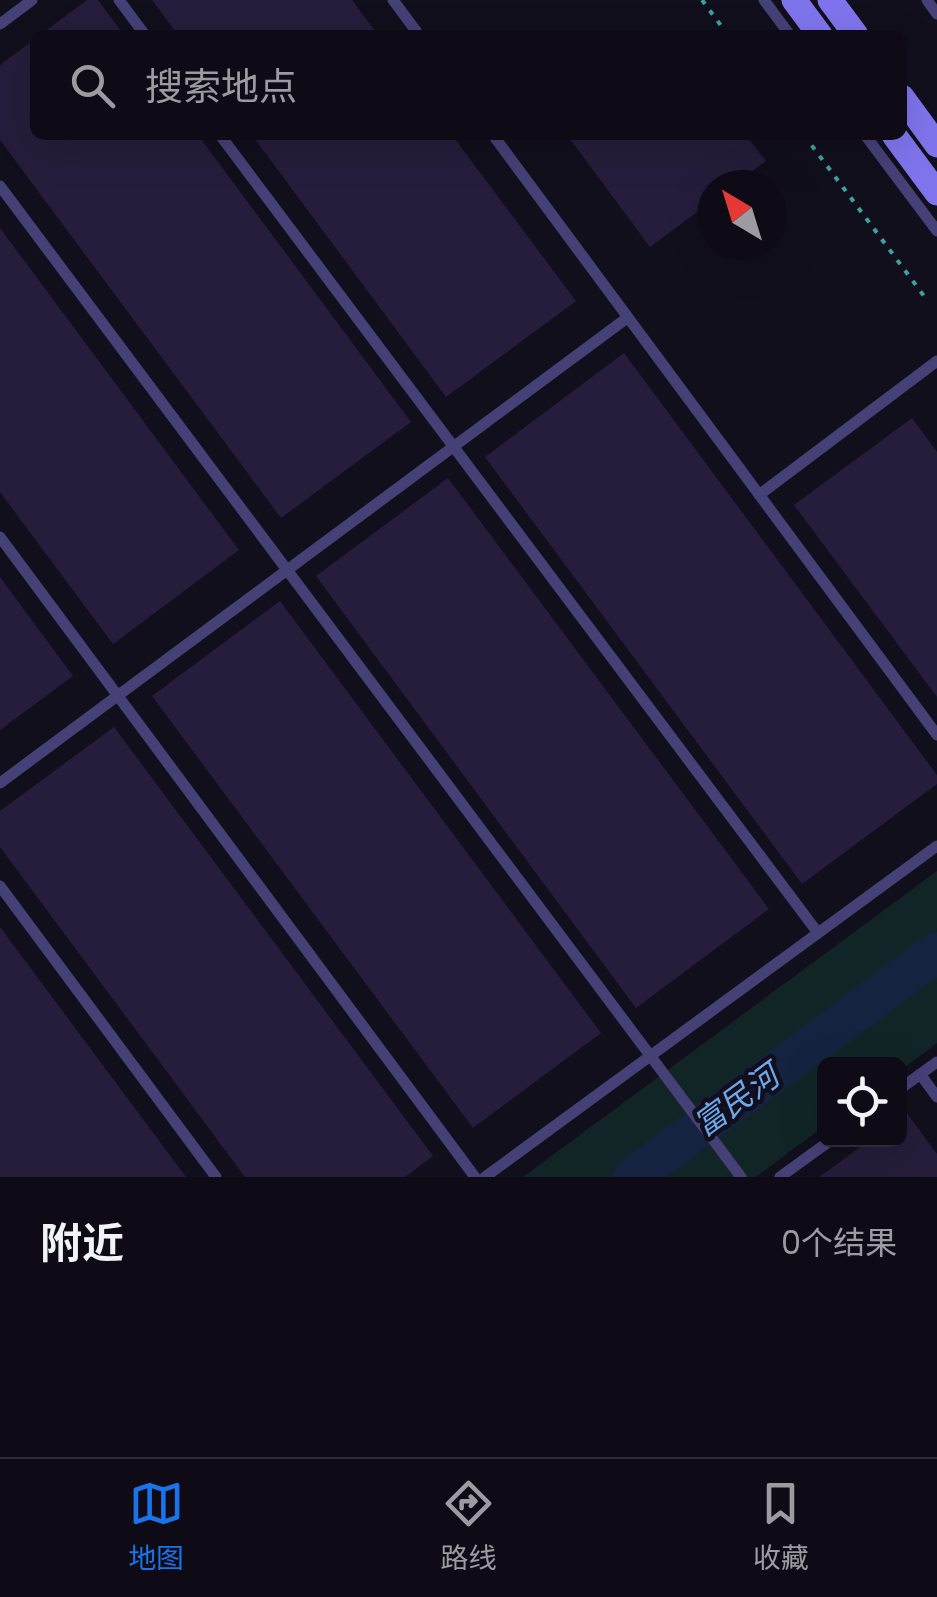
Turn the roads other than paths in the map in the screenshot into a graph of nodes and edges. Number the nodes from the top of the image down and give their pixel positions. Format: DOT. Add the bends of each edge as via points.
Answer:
graph roads {
  1 [pos="32,0"];
  2 [pos="119,0"];
  3 [pos="393,0"];
  4 [pos="764,0"];
  5 [pos="794,0"];
  6 [pos="830,0"];
  7 [pos="927,0"];
  8 [pos="937,14"];
  9 [pos="0,24"];
  10 [pos="141,30"];
  11 [pos="415,30"];
  12 [pos="786,30"];
  13 [pos="816,30"];
  14 [pos="852,30"];
  15 [pos="907,104"];
  16 [pos="224,140"];
  17 [pos="496,140"];
  18 [pos="869,140"];
  19 [pos="898,140"];
  20 [pos="937,144"];
  21 [pos="0,186"];
  22 [pos="937,193"];
  23 [pos="937,232"];
  24 [pos="627,318"];
  25 [pos="937,361"];
  26 [pos="454,447"];
  27 [pos="759,495"];
  28 [pos="0,537"];
  29 [pos="288,570"];
  30 [pos="118,696"];
  31 [pos="937,734"];
  32 [pos="0,783"];
  33 [pos="937,846"];
  34 [pos="0,886"];
  35 [pos="818,933"];
  36 [pos="650,1056"];
  37 [pos="937,1062"];
  38 [pos="920,1074"];
  39 [pos="907,1084"];
  40 [pos="937,1097"];
  41 [pos="821,1147"];
  42 [pos="216,1177"];
  43 [pos="475,1177"];
  44 [pos="485,1177"];
  45 [pos="741,1177"];
  46 [pos="780,1177"];
  1 -- 9 [label="lane"];
  2 -- 10 [label="lane"];
  3 -- 11 [label="lane"];
  4 -- 12 [label="lane"];
  5 -- 13 [label="main road"];
  6 -- 14 [label="main road"];
  7 -- 8 [label="lane"];
  15 -- 20 [label="main road"];
  16 -- 26 [label="lane"];
  17 -- 24 [label="lane"];
  18 -- 23 [label="lane"];
  19 -- 22 [label="main road"];
  21 -- 29 [label="lane"];
  24 -- 26 [label="lane"];
  24 -- 27 [label="lane"];
  25 -- 27 [label="lane"];
  26 -- 29 [label="lane"];
  26 -- 35 [label="lane"];
  27 -- 31 [label="lane"];
  28 -- 30 [label="lane"];
  29 -- 30 [label="lane"];
  29 -- 36 [label="lane"];
  30 -- 32 [label="lane"];
  30 -- 43 [label="lane"];
  33 -- 35 [label="lane"];
  34 -- 42 [label="lane"];
  35 -- 36 [label="lane"];
  36 -- 44 [label="lane"];
  36 -- 45 [label="lane"];
  37 -- 38 [label="lane"];
  38 -- 39 [label="lane"];
  38 -- 40 [label="lane"];
  41 -- 46 [label="lane"];
}
